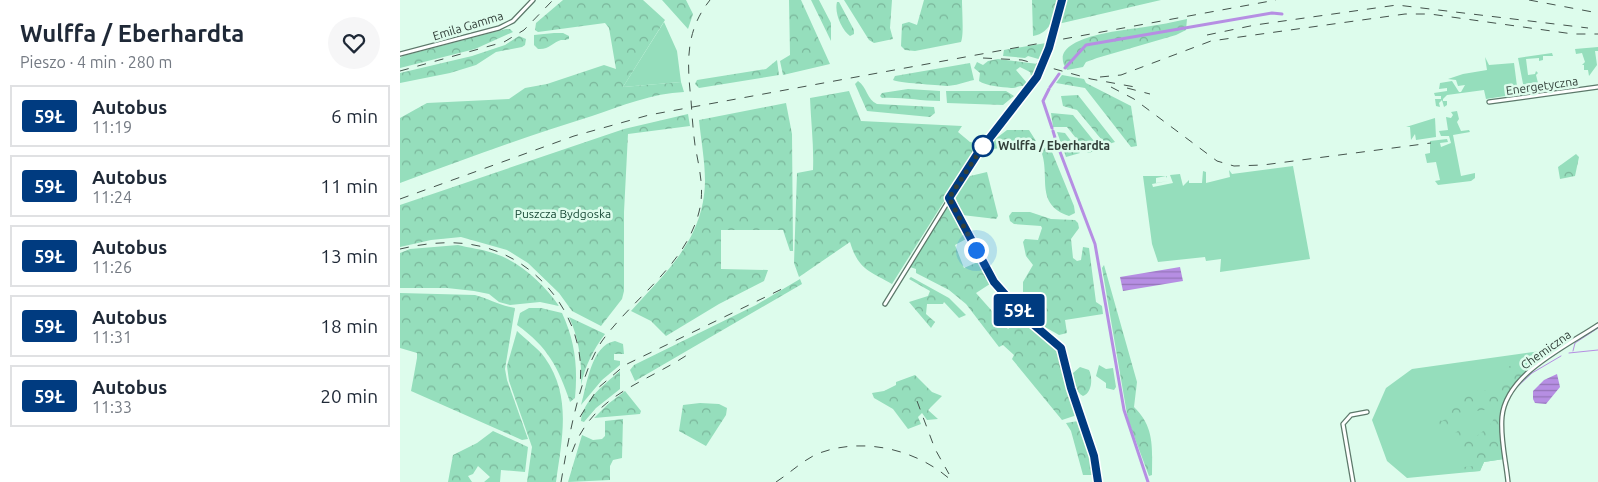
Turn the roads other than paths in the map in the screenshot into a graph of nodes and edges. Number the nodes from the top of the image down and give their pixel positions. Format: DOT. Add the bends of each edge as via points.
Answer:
graph roads {
  1 [pos="533,0"];
  2 [pos="1062,0"];
  3 [pos="400,54"];
  4 [pos="1598,87"];
  5 [pos="1489,102"];
  6 [pos="949,198"];
  7 [pos="885,304"];
  8 [pos="1598,325"];
  9 [pos="1367,412"];
  10 [pos="1098,482"];
  11 [pos="1353,482"];
  12 [pos="1508,482"];
  1 -- 3 [label="street, Emila Gamma" via="512,21 499,28"];
  2 -- 6 [label="street, bridge" via="1041,70 978,153"];
  4 -- 5 [label="street, Energetyczna"];
  6 -- 7 [label="street"];
  6 -- 10 [label="street" via="994,282 1027,319 1061,348 1094,456"];
  8 -- 12 [label="street, Chemiczna" via="1531,370 1507,396 1501,425"];
  9 -- 11 [label="street" via="1351,415 1343,424"];
}
